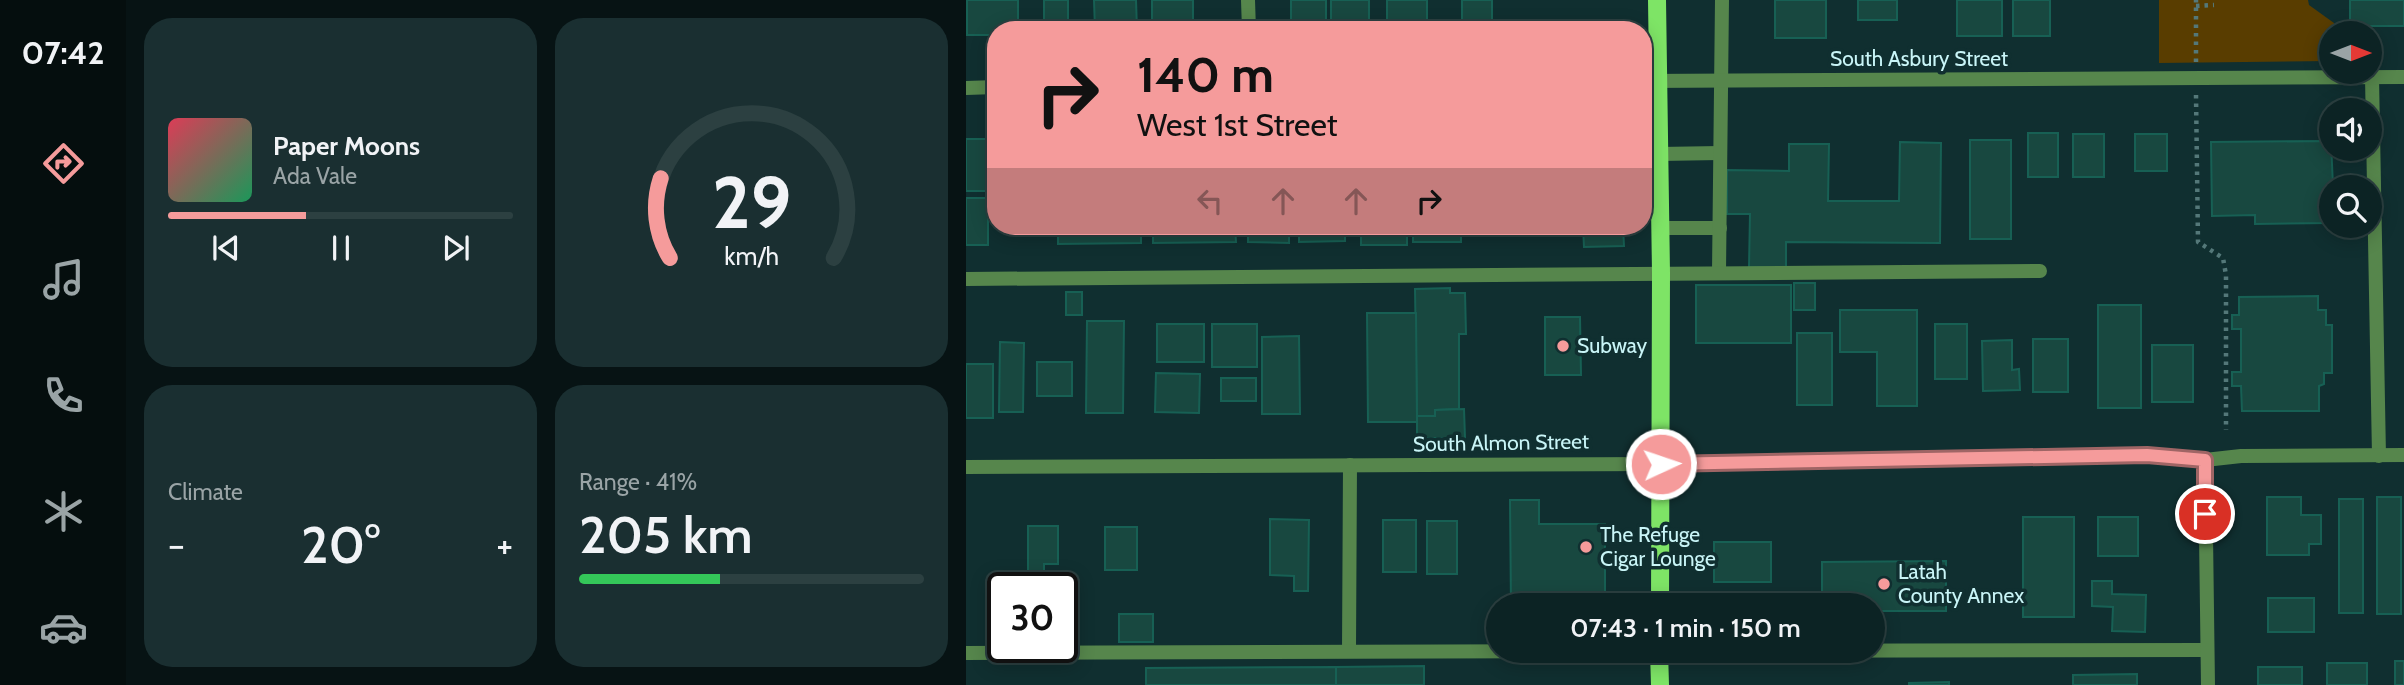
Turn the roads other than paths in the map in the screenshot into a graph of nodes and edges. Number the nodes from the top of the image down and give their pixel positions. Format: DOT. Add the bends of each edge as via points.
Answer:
graph roads {
  1 [pos="1248,0"];
  2 [pos="1659,0"];
  3 [pos="1722,0"];
  4 [pos="1249,21"];
  5 [pos="1652,63"];
  6 [pos="2382,77"];
  7 [pos="2404,77"];
  8 [pos="2319,78"];
  9 [pos="1652,81"];
  10 [pos="1721,82"];
  11 [pos="2372,84"];
  12 [pos="987,87"];
  13 [pos="966,88"];
  14 [pos="1652,99"];
  15 [pos="1720,153"];
  16 [pos="1658,154"];
  17 [pos="1660,228"];
  18 [pos="1720,228"];
  19 [pos="2040,271"];
  20 [pos="1719,272"];
  21 [pos="1661,273"];
  22 [pos="966,279"];
  23 [pos="2379,456"];
  24 [pos="2404,456"];
  25 [pos="2205,460"];
  26 [pos="1661,464"];
  27 [pos="1350,465"];
  28 [pos="966,467"];
  29 [pos="1660,593"];
  30 [pos="1349,650"];
  31 [pos="2207,650"];
  32 [pos="1486,651"];
  33 [pos="1885,651"];
  34 [pos="966,653"];
  35 [pos="1659,663"];
  36 [pos="1660,685"];
  37 [pos="2208,685"];
  1 -- 4 [label="street"];
  2 -- 5 [label="main road"];
  3 -- 10 [label="street"];
  6 -- 7 [label="street, South Asbury Street"];
  8 -- 10 [label="street, South Asbury Street"];
  9 -- 10 [label="street, South Asbury Street"];
  10 -- 15 [label="street"];
  11 -- 23 [label="street"];
  12 -- 13 [label="street"];
  14 -- 16 [label="main road"];
  15 -- 16 [label="street"];
  15 -- 18 [label="street"];
  16 -- 17 [label="main road"];
  17 -- 18 [label="street"];
  17 -- 21 [label="main road"];
  18 -- 20 [label="street"];
  19 -- 20 [label="street"];
  20 -- 21 [label="street"];
  21 -- 22 [label="street"];
  21 -- 26 [label="main road"];
  23 -- 24 [label="street, South Almon Street"];
  23 -- 25 [label="street, South Almon Street"];
  25 -- 26 [label="street, South Almon Street" via="2147,455"];
  25 -- 31 [label="street"];
  26 -- 27 [label="street, South Almon Street"];
  26 -- 29 [label="main road"];
  27 -- 28 [label="street, South Almon Street"];
  27 -- 30 [label="street"];
  30 -- 32 [label="street"];
  30 -- 34 [label="street"];
  31 -- 33 [label="street"];
  31 -- 37 [label="street"];
  35 -- 36 [label="main road"];
}
